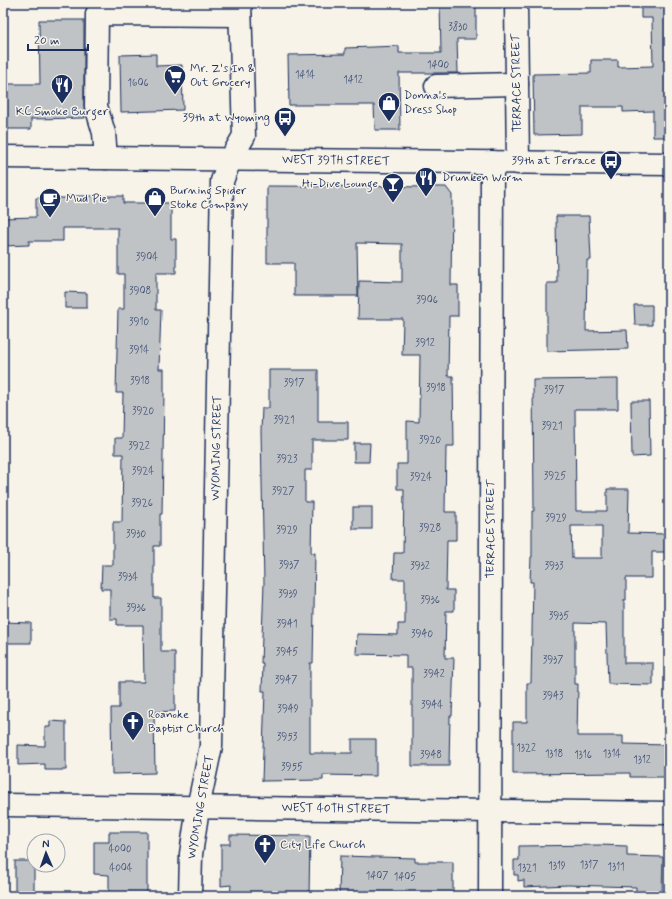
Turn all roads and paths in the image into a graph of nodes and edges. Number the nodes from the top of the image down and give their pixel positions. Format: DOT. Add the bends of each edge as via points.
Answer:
graph roads {
  1 [pos="516,3"];
  2 [pos="240,9"];
  3 [pos="517,84"];
  4 [pos="436,86"];
  5 [pos="3,157"];
  6 [pos="106,158"];
  7 [pos="230,160"];
  8 [pos="492,162"];
  9 [pos="518,162"];
  10 [pos="669,164"];
  11 [pos="3,805"];
  12 [pos="198,808"];
  13 [pos="490,811"];
  14 [pos="669,813"];
  15 [pos="190,896"];
  16 [pos="490,896"];
  1 -- 3 [label="street, TERRACE STREET"];
  2 -- 6 [label="street" via="97,14 96,106 104,133"];
  2 -- 7 [label="street, WYOMING STREET" via="244,136"];
  3 -- 4 [label="street"];
  3 -- 9 [label="street, TERRACE STREET"];
  5 -- 6 [label="street, WEST 39TH STREET"];
  6 -- 7 [label="street, WEST 39TH STREET"];
  7 -- 8 [label="street, WEST 39TH STREET"];
  7 -- 12 [label="street, WYOMING STREET" via="222,181 212,746"];
  8 -- 9 [label="street, WEST 39TH STREET"];
  8 -- 13 [label="street, TERRACE STREET"];
  9 -- 10 [label="street, WEST 39TH STREET"];
  11 -- 12 [label="street, WEST 40TH STREET"];
  12 -- 13 [label="street, WEST 40TH STREET"];
  12 -- 15 [label="street, WYOMING STREET" via="191,854"];
  13 -- 14 [label="street, WEST 40TH STREET"];
  13 -- 16 [label="street, TERRACE STREET"];
}
